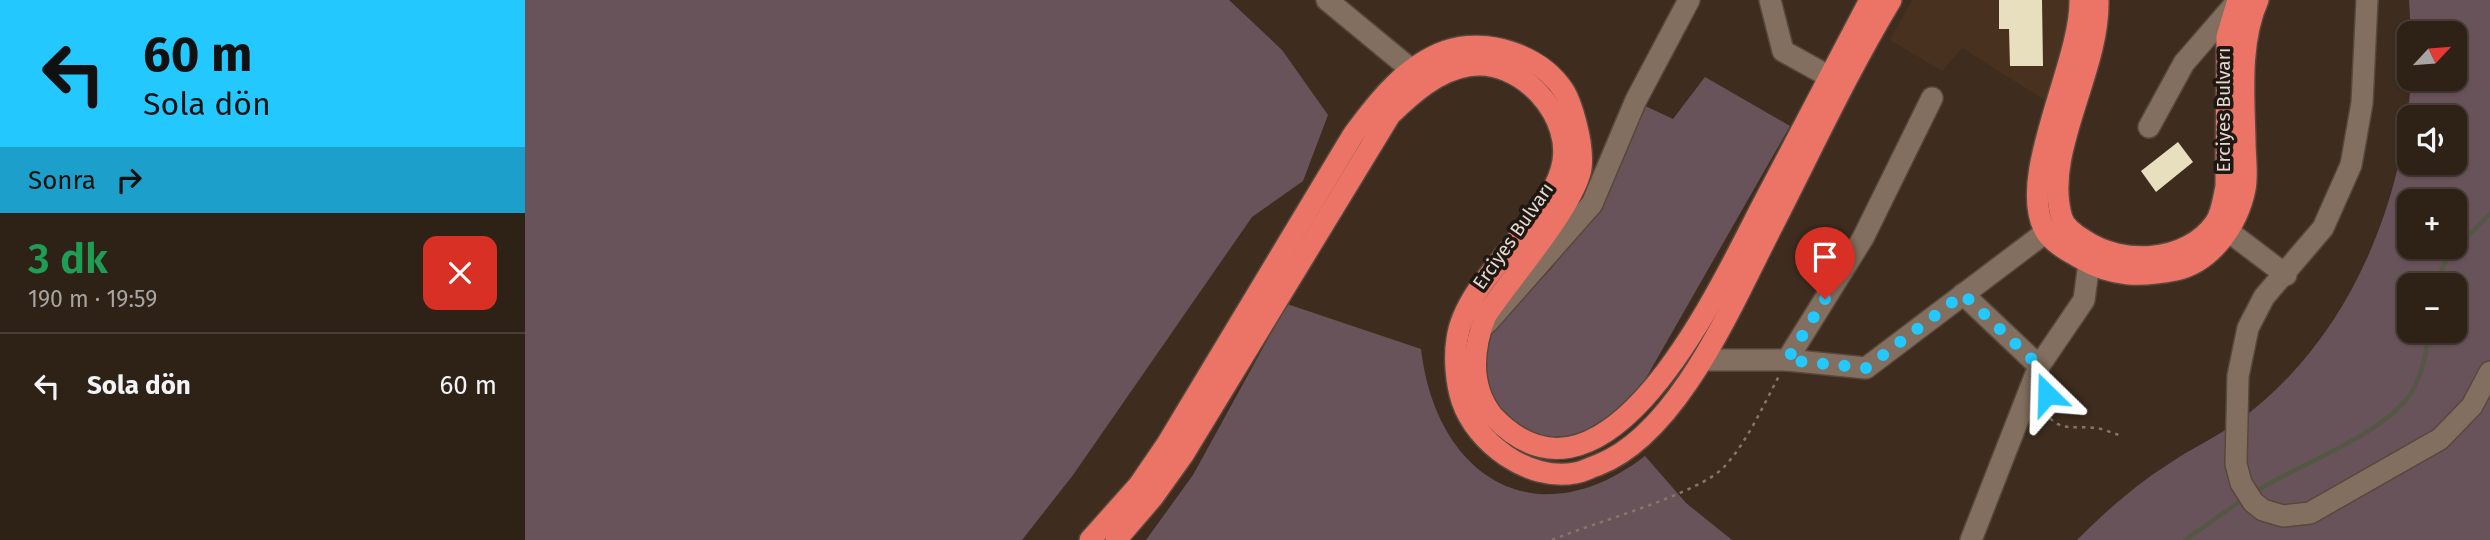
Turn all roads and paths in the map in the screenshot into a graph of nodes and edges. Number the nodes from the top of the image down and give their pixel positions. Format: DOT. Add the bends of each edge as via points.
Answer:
graph roads {
  1 [pos="1327,0"];
  2 [pos="1689,0"];
  3 [pos="1770,0"];
  4 [pos="1870,0"];
  5 [pos="1891,0"];
  6 [pos="2080,0"];
  7 [pos="2098,0"];
  8 [pos="2259,0"];
  9 [pos="2367,0"];
  10 [pos="2237,1"];
  11 [pos="1413,71"];
  12 [pos="1830,77"];
  13 [pos="1931,98"];
  14 [pos="2149,127"];
  15 [pos="2228,231"];
  16 [pos="2046,232"];
  17 [pos="2088,263"];
  18 [pos="2286,275"];
  19 [pos="1963,294"];
  20 [pos="1480,329"];
  21 [pos="1703,360"];
  22 [pos="1787,360"];
  23 [pos="2039,366"];
  24 [pos="2490,372"];
  25 [pos="2119,435"];
  26 [pos="1090,540"];
  27 [pos="1116,540"];
  28 [pos="1552,540"];
  29 [pos="1971,540"];
  1 -- 11 [label="street"];
  2 -- 20 [label="street" via="1636,100 1592,204 1502,310"];
  3 -- 12 [label="street" via="1783,51"];
  4 -- 12 [label="highway, Erciyes Bulvarı"];
  5 -- 21 [label="highway, Erciyes Bulvarı"];
  6 -- 16 [label="highway" via="2074,52 2041,162 2037,193"];
  7 -- 10 [label="highway, Erciyes Bulvarı" via="2092,57 2059,166 2056,192 2063,222 2074,233 2115,255 2143,258 2177,250 2198,239 2221,209 2226,187 2227,37"];
  8 -- 15 [label="highway, Erciyes Bulvarı" via="2246,40 2245,190"];
  9 -- 18 [label="street" via="2360,122 2351,165 2323,228"];
  10 -- 14 [label="street" via="2185,63"];
  11 -- 20 [label="highway, Erciyes Bulvarı" via="1445,51 1472,46 1513,51 1564,90 1576,120 1581,172 1565,204"];
  11 -- 26 [label="highway, Erciyes Bulvarı" via="1376,103 1353,135 1167,444 1139,485"];
  12 -- 20 [label="highway, Erciyes Bulvarı" via="1683,358 1629,424 1602,443 1572,455 1544,453 1510,437 1480,396 1475,362"];
  13 -- 22 [label="street" via="1863,238"];
  15 -- 17 [label="highway, Erciyes Bulvarı" via="2210,255 2183,268 2144,276 2111,273"];
  15 -- 18 [label="street"];
  16 -- 17 [label="highway, Erciyes Bulvarı"];
  16 -- 19 [label="street"];
  17 -- 23 [label="street" via="2084,300"];
  18 -- 24 [label="street" via="2256,310 2238,376 2236,464 2241,483 2263,510 2284,516 2310,513 2440,439 2472,406"];
  19 -- 22 [label="street" via="1866,368"];
  19 -- 23 [label="street"];
  21 -- 22 [label="street"];
  21 -- 27 [label="highway, Erciyes Bulvarı" via="1642,438 1611,460 1575,473 1549,474 1499,452 1462,402 1457,337 1470,306 1549,195 1562,168 1562,148 1548,101 1528,82 1507,69 1472,64 1452,69 1414,92 1390,116 1183,455"];
  22 -- 28 [label="path" via="1759,416 1723,468 1698,485"];
  23 -- 25 [label="path" via="2051,419 2063,426"];
  23 -- 29 [label="street"];
}
